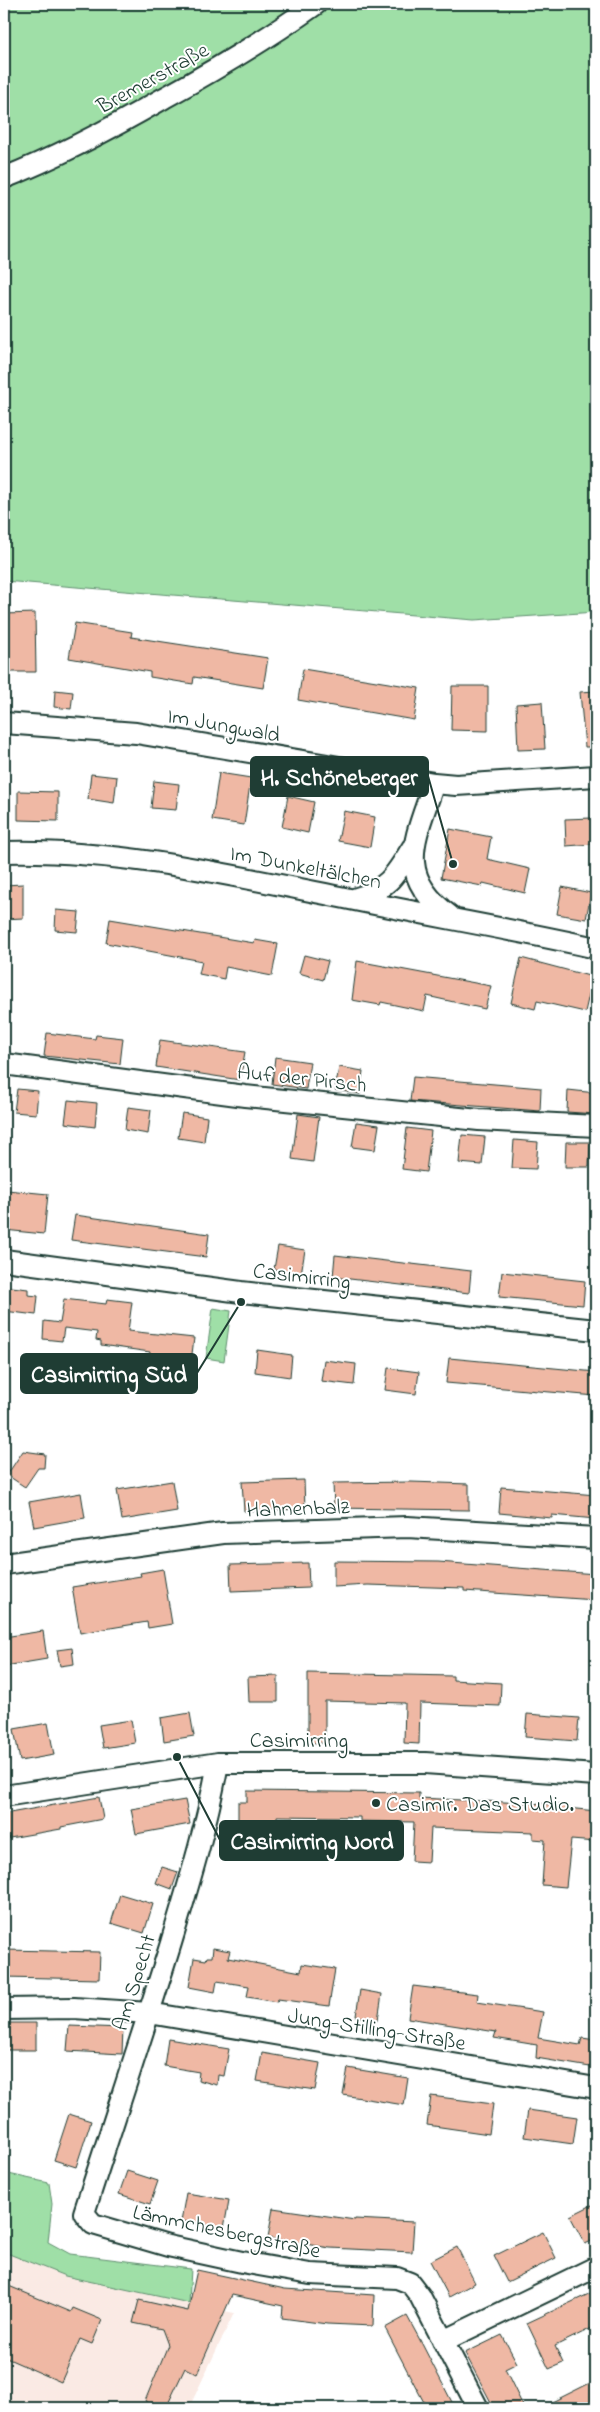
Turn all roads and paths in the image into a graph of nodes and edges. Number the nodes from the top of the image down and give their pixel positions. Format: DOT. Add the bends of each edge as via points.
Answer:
graph roads {
  1 [pos="316,4"];
  2 [pos="4,178"];
  3 [pos="4,723"];
  4 [pos="596,776"];
  5 [pos="434,783"];
  6 [pos="412,848"];
  7 [pos="4,852"];
  8 [pos="353,900"];
  9 [pos="453,918"];
  10 [pos="596,948"];
  11 [pos="4,1064"];
  12 [pos="596,1126"];
  13 [pos="4,1260"];
  14 [pos="596,1330"];
  15 [pos="596,1538"];
  16 [pos="5,1559"];
  17 [pos="218,1764"];
  18 [pos="596,1774"];
  19 [pos="4,1796"];
  20 [pos="4,2008"];
  21 [pos="149,2013"];
  22 [pos="596,2088"];
  23 [pos="84,2213"];
  24 [pos="596,2267"];
  25 [pos="443,2341"];
  26 [pos="478,2408"];
  1 -- 2 [label="street, Bremerstraße" via="242,54 117,125 45,162"];
  3 -- 5 [label="street, Im Jungwald" via="136,733"];
  4 -- 5 [label="street, Im Jungwald" via="456,785"];
  5 -- 6 [label="street"];
  6 -- 8 [label="street" via="391,881 380,890"];
  6 -- 9 [label="street" via="422,890"];
  7 -- 8 [label="street, Im Dunkeltälchen" via="89,854 220,873"];
  8 -- 9 [label="street, Im Dunkeltälchen"];
  9 -- 10 [label="street, Im Dunkeltälchen"];
  11 -- 12 [label="street, Auf der Pirsch" via="245,1096 469,1119"];
  13 -- 14 [label="street, Casimirring" via="261,1294"];
  15 -- 16 [label="street, Hahnenbalz" via="407,1527 223,1534"];
  17 -- 18 [label="street, Casimirring" via="425,1763"];
  17 -- 19 [label="street, Casimirring"];
  17 -- 21 [label="street, Am Specht" via="212,1803 199,1850"];
  20 -- 21 [label="street, Jung-Stilling-Straße"];
  21 -- 22 [label="street, Jung-Stilling-Straße"];
  21 -- 23 [label="street, Am Specht"];
  23 -- 25 [label="street, Lämmchesbergstraße" via="93,2224 168,2246 242,2262 310,2274 397,2278 410,2284 420,2296"];
  24 -- 25 [label="street"];
  25 -- 26 [label="street"];
}
